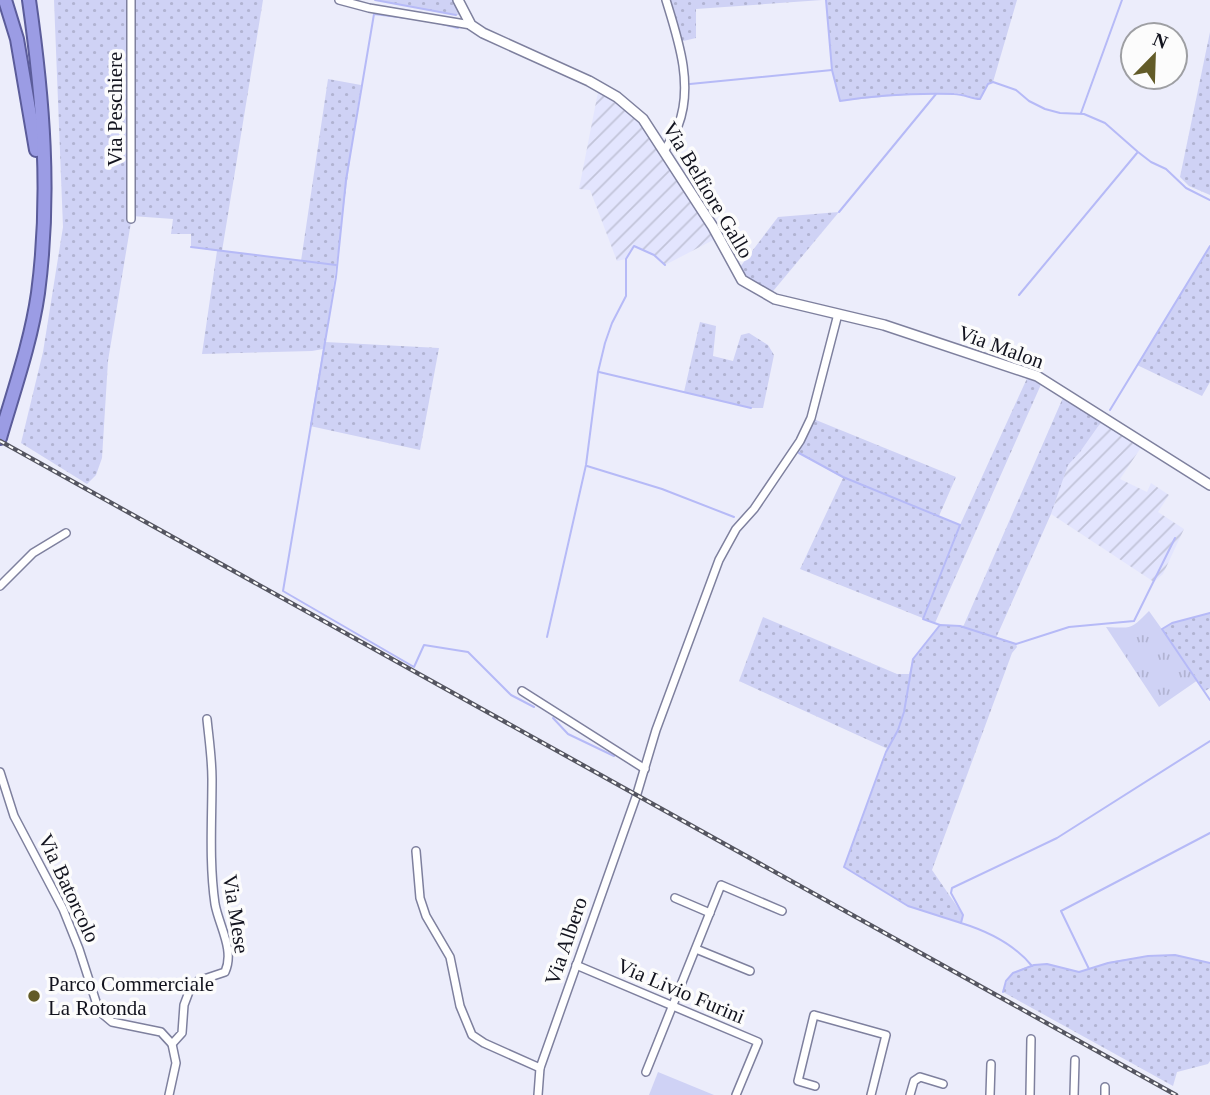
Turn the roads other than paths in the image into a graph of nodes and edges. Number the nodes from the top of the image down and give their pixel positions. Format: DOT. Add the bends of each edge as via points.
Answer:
graph roads {
  1 [pos="5,0"];
  2 [pos="21,0"];
  3 [pos="29,0"];
  4 [pos="37,0"];
  5 [pos="131,0"];
  6 [pos="339,0"];
  7 [pos="458,0"];
  8 [pos="666,0"];
  9 [pos="471,25"];
  10 [pos="36,150"];
  11 [pos="664,150"];
  12 [pos="45,194"];
  13 [pos="131,219"];
  14 [pos="838,314"];
  15 [pos="10,393"];
  16 [pos="0,414"];
  17 [pos="0,438"];
  18 [pos="1210,485"];
  19 [pos="66,533"];
  20 [pos="0,586"];
  21 [pos="522,691"];
  22 [pos="207,719"];
  23 [pos="645,769"];
  24 [pos="0,772"];
  25 [pos="416,851"];
  26 [pos="674,898"];
  27 [pos="782,911"];
  28 [pos="710,913"];
  29 [pos="696,949"];
  30 [pos="576,965"];
  31 [pos="750,971"];
  32 [pos="673,1006"];
  33 [pos="1031,1039"];
  34 [pos="173,1044"];
  35 [pos="1075,1060"];
  36 [pos="991,1063"];
  37 [pos="540,1068"];
  38 [pos="646,1072"];
  39 [pos="943,1084"];
  40 [pos="815,1086"];
  41 [pos="169,1095"];
  42 [pos="538,1095"];
  43 [pos="736,1095"];
  44 [pos="871,1095"];
  45 [pos="911,1095"];
  46 [pos="989,1095"];
  47 [pos="1030,1095"];
  48 [pos="1074,1095"];
  1 -- 10 [label="highway" via="17,39"];
  2 -- 10 [label="highway"];
  3 -- 12 [label="highway" via="41,99"];
  4 -- 12 [label="highway" via="49,138"];
  5 -- 13 [label="street, Via Peschiere"];
  6 -- 9 [label="street"];
  7 -- 9 [label="street"];
  8 -- 11 [label="street" via="679,42 685,89 679,125"];
  9 -- 11 [label="street, Via Belfiore Gallo" via="617,97 643,119"];
  10 -- 15 [label="highway" via="36,226 29,294"];
  11 -- 14 [label="street, Via Belfiore Gallo" via="742,280 775,299"];
  12 -- 15 [label="highway" via="38,295"];
  14 -- 18 [label="street, Via Malon" via="1037,376"];
  14 -- 23 [label="street" via="806,430 776,479 736,529 719,561"];
  15 -- 16 [label="highway"];
  15 -- 17 [label="highway"];
  19 -- 20 [label="street" via="33,553"];
  21 -- 23 [label="street"];
  22 -- 34 [label="street, Via Mese" via="212,776 211,873 218,923 229,957 225,972 198,981 190,989 182,1033"];
  23 -- 30 [label="street, Via Albero"];
  24 -- 34 [label="street, Via Batorcolo" via="14,816 63,909 100,1013 112,1022 157,1031"];
  25 -- 37 [label="street" via="423,907 450,957 471,1035"];
  26 -- 28 [label="street"];
  27 -- 28 [label="street" via="722,885"];
  28 -- 29 [label="street"];
  29 -- 31 [label="street"];
  29 -- 32 [label="street"];
  30 -- 32 [label="street, Via Livio Furini"];
  30 -- 37 [label="street, Via Albero"];
  32 -- 38 [label="street"];
  32 -- 43 [label="street, Via Livio Furini" via="758,1042"];
  33 -- 47 [label="street"];
  34 -- 41 [label="street" via="176,1058"];
  35 -- 48 [label="street"];
  36 -- 46 [label="street"];
  37 -- 42 [label="street, Via Albero"];
  39 -- 45 [label="street" via="920,1077 914,1081"];
  40 -- 44 [label="street" via="798,1081 814,1015 886,1035"];
}
